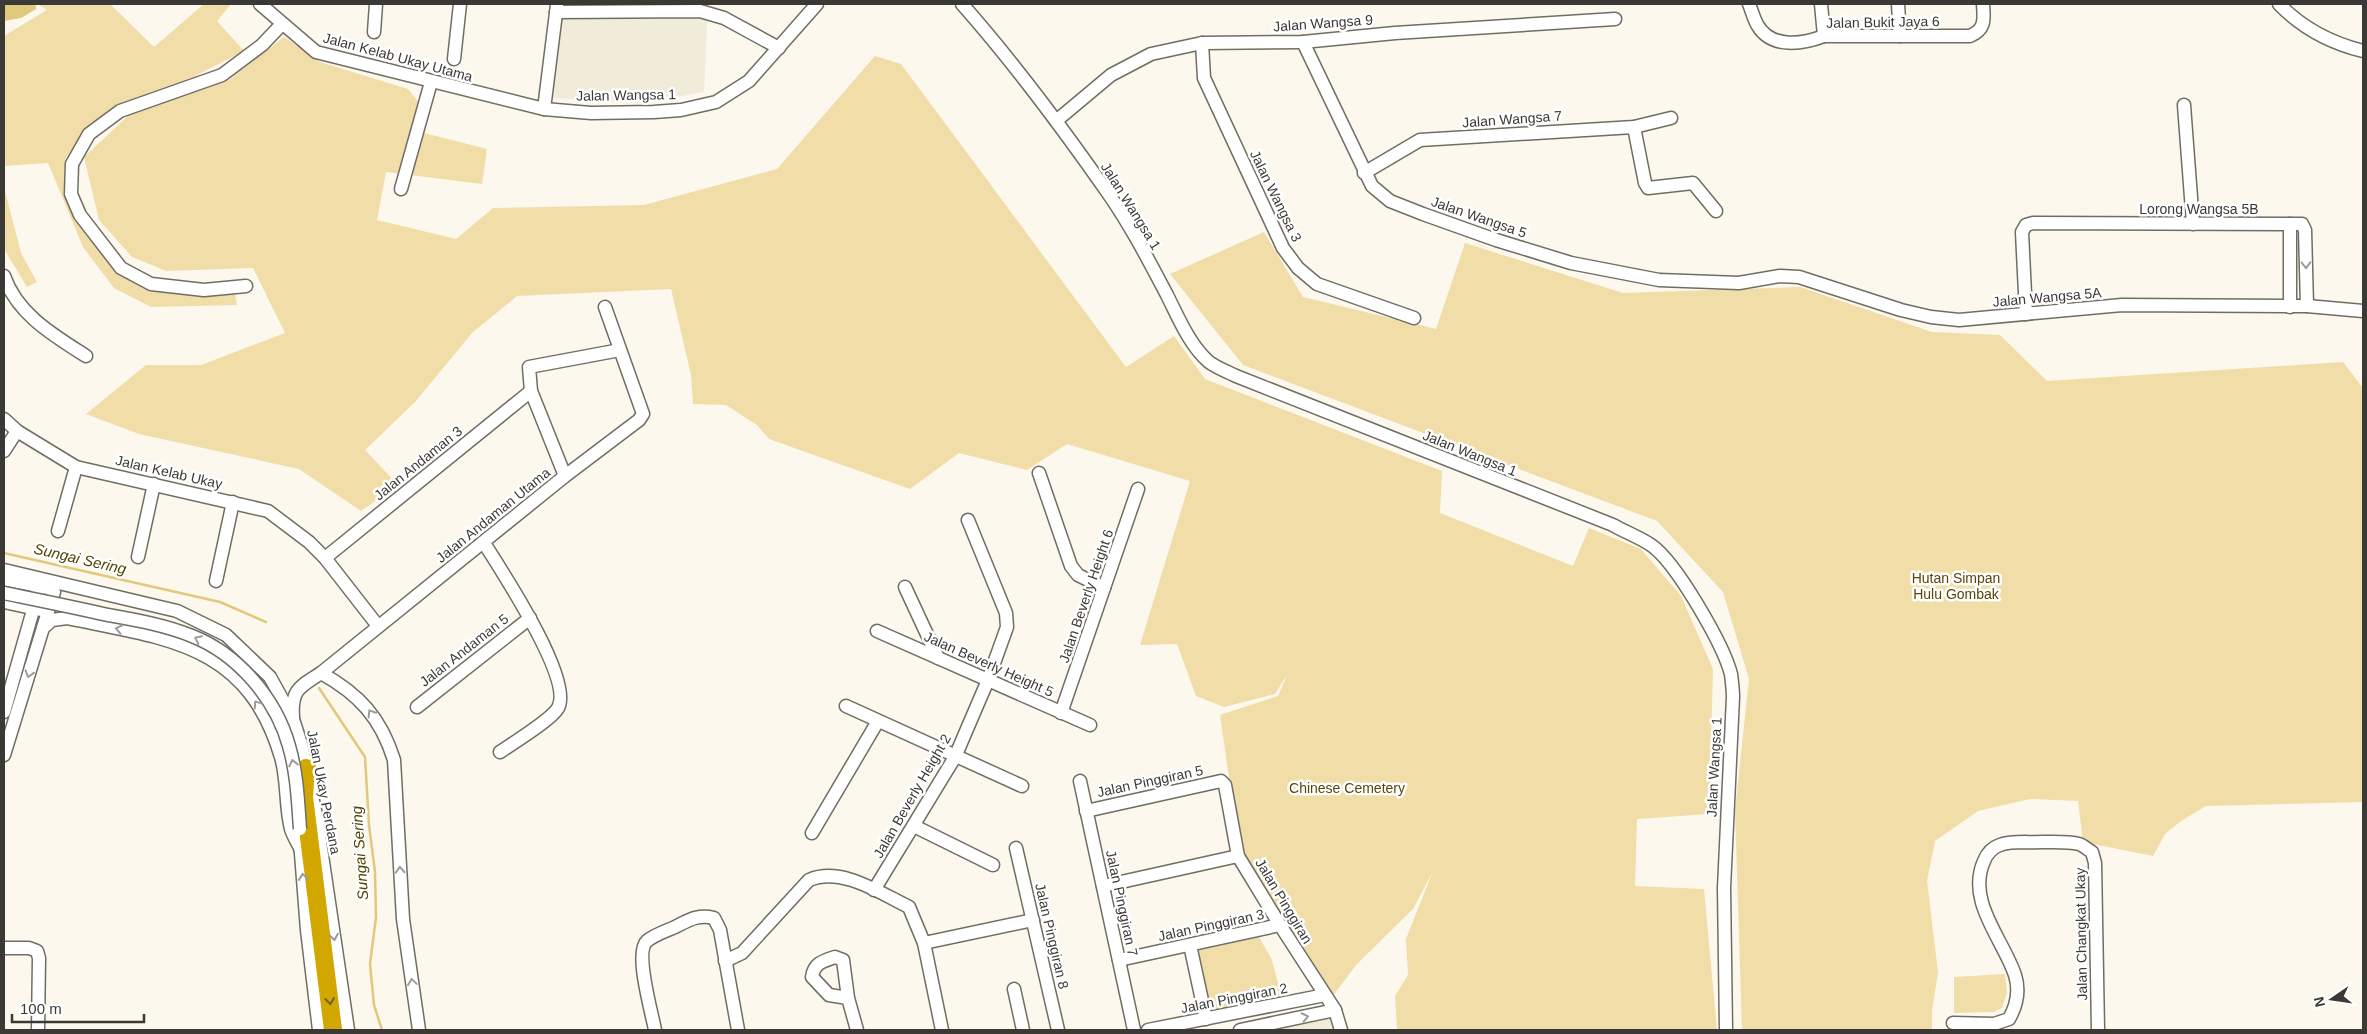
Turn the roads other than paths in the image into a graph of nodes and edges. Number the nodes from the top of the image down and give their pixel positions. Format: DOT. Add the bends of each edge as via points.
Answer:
graph roads {
  1 [pos="260,4"];
  2 [pos="376,4"];
  3 [pos="460,4"];
  4 [pos="817,4"];
  5 [pos="962,4"];
  6 [pos="1749,4"];
  7 [pos="1821,4"];
  8 [pos="1898,4"];
  9 [pos="1983,4"];
  10 [pos="2279,4"];
  11 [pos="700,7"];
  12 [pos="556,8"];
  13 [pos="1614,19"];
  14 [pos="282,24"];
  15 [pos="374,32"];
  16 [pos="1824,36"];
  17 [pos="1900,36"];
  18 [pos="1303,42"];
  19 [pos="1202,43"];
  20 [pos="779,48"];
  21 [pos="2363,51"];
  22 [pos="454,59"];
  23 [pos="431,82"];
  24 [pos="2184,105"];
  25 [pos="544,109"];
  26 [pos="1671,118"];
  27 [pos="1056,121"];
  28 [pos="1634,127"];
  29 [pos="1364,173"];
  30 [pos="401,189"];
  31 [pos="1716,211"];
  32 [pos="2193,224"];
  33 [pos="2296,224"];
  34 [pos="4,276"];
  35 [pos="1739,283"];
  36 [pos="246,286"];
  37 [pos="2290,306"];
  38 [pos="2307,306"];
  39 [pos="605,307"];
  40 [pos="2363,311"];
  41 [pos="2026,314"];
  42 [pos="1414,318"];
  43 [pos="620,350"];
  44 [pos="86,356"];
  45 [pos="531,391"];
  46 [pos="4,419"];
  47 [pos="17,431"];
  48 [pos="4,451"];
  49 [pos="76,466"];
  50 [pos="1039,473"];
  51 [pos="564,476"];
  52 [pos="154,484"];
  53 [pos="1138,489"];
  54 [pos="233,502"];
  55 [pos="968,520"];
  56 [pos="58,531"];
  57 [pos="484,543"];
  58 [pos="138,557"];
  59 [pos="325,558"];
  60 [pos="4,570"];
  61 [pos="4,579"];
  62 [pos="216,581"];
  63 [pos="40,587"];
  64 [pos="906,587"];
  65 [pos="1104,588"];
  66 [pos="54,589"];
  67 [pos="4,593"];
  68 [pos="10,603"];
  69 [pos="34,608"];
  70 [pos="48,612"];
  71 [pos="187,617"];
  72 [pos="67,618"];
  73 [pos="530,618"];
  74 [pos="378,626"];
  75 [pos="43,628"];
  76 [pos="877,631"];
  77 [pos="25,640"];
  78 [pos="938,658"];
  79 [pos="321,673"];
  80 [pos="270,677"];
  81 [pos="988,680"];
  82 [pos="299,687"];
  83 [pos="846,706"];
  84 [pos="416,707"];
  85 [pos="4,712"];
  86 [pos="1061,712"];
  87 [pos="293,719"];
  88 [pos="878,721"];
  89 [pos="1090,725"];
  90 [pos="500,752"];
  91 [pos="4,755"];
  92 [pos="955,757"];
  93 [pos="306,768"];
  94 [pos="1080,781"];
  95 [pos="1221,781"];
  96 [pos="1022,786"];
  97 [pos="1086,810"];
  98 [pos="914,826"];
  99 [pos="812,833"];
  100 [pos="1016,848"];
  101 [pos="301,850"];
  102 [pos="1238,856"];
  103 [pos="992,865"];
  104 [pos="1103,886"];
  105 [pos="874,890"];
  106 [pos="1033,920"];
  107 [pos="1280,925"];
  108 [pos="924,943"];
  109 [pos="1190,945"];
  110 [pos="4,948"];
  111 [pos="1119,960"];
  112 [pos="725,961"];
  113 [pos="1014,989"];
  114 [pos="1325,995"];
  115 [pos="848,998"];
  116 [pos="1335,1010"];
  117 [pos="1206,1019"];
  118 [pos="1953,1023"];
  119 [pos="2098,1029"];
  120 [pos="38,1030"];
  121 [pos="319,1030"];
  122 [pos="333,1030"];
  123 [pos="348,1030"];
  124 [pos="419,1030"];
  125 [pos="655,1030"];
  126 [pos="738,1030"];
  127 [pos="857,1030"];
  128 [pos="942,1030"];
  129 [pos="1023,1030"];
  130 [pos="1058,1030"];
  131 [pos="1134,1030"];
  132 [pos="1148,1030"];
  133 [pos="1240,1030"];
  134 [pos="1341,1030"];
  135 [pos="1726,1030"];
  1 -- 14 [label="street, Jalan Kelab Ukay Utama"];
  2 -- 15 [label="street"];
  3 -- 22 [label="street"];
  4 -- 20 [label="street, Jalan Wangsa 1"];
  5 -- 27 [label="street, Jalan Wangsa 1"];
  6 -- 16 [label="street, Jalan Bukit Jaya 6" via="1758,27 1768,36 1785,43"];
  7 -- 16 [label="street"];
  8 -- 17 [label="street"];
  9 -- 17 [label="street, Jalan Bukit Jaya 6" via="1984,24 1979,32 1970,36"];
  10 -- 21 [label="street" via="2318,34"];
  11 -- 12 [label="street"];
  11 -- 20 [label="street"];
  12 -- 25 [label="street"];
  13 -- 18 [label="street, Jalan Wangsa 9"];
  14 -- 23 [label="street, Jalan Kelab Ukay Utama" via="316,52"];
  14 -- 36 [label="street" via="262,46 222,75 120,111 89,134 72,164 71,194 80,215 121,268 150,284 204,290"];
  16 -- 17 [label="street, Jalan Bukit Jaya 6"];
  18 -- 19 [label="street, Jalan Wangsa 9"];
  18 -- 29 [label="street, Jalan Wangsa 5"];
  19 -- 27 [label="street, Jalan Wangsa 9" via="1151,54 1119,70"];
  19 -- 42 [label="street, Jalan Wangsa 3" via="1204,78 1284,248 1298,268 1317,284"];
  20 -- 25 [label="street, Jalan Wangsa 1" via="741,86 716,102 654,112 591,113"];
  23 -- 25 [label="street, Jalan Kelab Ukay Utama"];
  23 -- 30 [label="street"];
  24 -- 32 [label="street"];
  26 -- 28 [label="street, Jalan Wangsa 7"];
  27 -- 135 [label="street, Jalan Wangsa 1" via="1137,238 1184,327 1210,363 1613,525 1652,545 1683,582 1720,649 1730,674 1734,697 1724,888"];
  28 -- 29 [label="street, Jalan Wangsa 7" via="1420,140"];
  28 -- 31 [label="street" via="1648,188 1693,183"];
  29 -- 35 [label="street, Jalan Wangsa 5" via="1372,186 1390,201 1496,240 1571,263 1659,280"];
  32 -- 33 [label="street, Lorong Wangsa 5B"];
  32 -- 41 [label="street, Lorong Wangsa 5B" via="2026,225 2022,232"];
  33 -- 37 [label="street"];
  33 -- 38 [label="street, one-way" via="2305,230"];
  34 -- 44 [label="street" via="26,312 50,333"];
  35 -- 41 [label="street, Jalan Wangsa 5A" via="1780,276 1799,277 1931,317 1959,320"];
  37 -- 38 [label="street, Jalan Wangsa 5A"];
  37 -- 41 [label="street, Jalan Wangsa 5A" via="2122,305"];
  38 -- 40 [label="street, Jalan Wangsa 5A"];
  39 -- 43 [label="street"];
  43 -- 45 [label="street, Jalan Andaman Utama" via="533,365 529,367"];
  43 -- 51 [label="street" via="643,414"];
  45 -- 51 [label="street, Jalan Andaman Utama"];
  45 -- 59 [label="street, Jalan Andaman 3"];
  46 -- 47 [label="street, Jalan Kelab Ukay"];
  47 -- 48 [label="street"];
  47 -- 49 [label="street, Jalan Kelab Ukay"];
  49 -- 52 [label="street, Jalan Kelab Ukay"];
  49 -- 56 [label="street"];
  50 -- 65 [label="street" via="1071,566 1078,575"];
  51 -- 57 [label="street, Jalan Andaman Utama"];
  52 -- 54 [label="street, Jalan Kelab Ukay"];
  52 -- 58 [label="street"];
  53 -- 65 [label="street, Jalan Beverly Height 6"];
  54 -- 59 [label="street, Jalan Kelab Ukay" via="268,511"];
  54 -- 62 [label="street"];
  55 -- 81 [label="street, Jalan Beverly Height 2" via="1006,613 1007,627"];
  57 -- 73 [label="street"];
  57 -- 74 [label="street, Jalan Andaman Utama"];
  59 -- 74 [label="street, Jalan Kelab Ukay"];
  60 -- 71 [label="street, Jalan Ukay Perdana" via="146,603"];
  61 -- 63 [label="street"];
  63 -- 66 [label="street"];
  63 -- 69 [label="street"];
  64 -- 78 [label="street"];
  65 -- 86 [label="street, Jalan Beverly Height 6"];
  66 -- 70 [label="street"];
  66 -- 71 [label="street" via="165,615"];
  101 -- 67 [label="street, Jalan Ukay Perdana, one-way, bridge" via="295,775 289,745 261,690 240,666 194,636 160,625"];
  68 -- 69 [label="street"];
  68 -- 77 [label="street" via="22,612 26,622"];
  69 -- 70 [label="street"];
  69 -- 77 [label="street"];
  70 -- 72 [label="street"];
  70 -- 75 [label="street"];
  71 -- 80 [label="street, Jalan Ukay Perdana" via="226,636"];
  72 -- 75 [label="street" via="52,620"];
  101 -- 72 [label="street, one-way" via="291,829 287,788 276,740 252,697 234,676 193,648 167,639"];
  73 -- 84 [label="street, Jalan Andaman 5"];
  73 -- 90 [label="street" via="558,679 561,694 558,708"];
  74 -- 79 [label="street, Jalan Andaman Utama"];
  75 -- 91 [label="street, one-way"];
  76 -- 78 [label="street, Jalan Beverly Height 5"];
  77 -- 85 [label="street"];
  78 -- 81 [label="street, Jalan Beverly Height 5"];
  79 -- 82 [label="street, Jalan Andaman Utama"];
  124 -- 79 [label="street, one-way" via="402,919 394,760 388,742 366,706 344,686"];
  80 -- 82 [label="street" via="282,686"];
  80 -- 87 [label="street, Jalan Ukay Perdana"];
  81 -- 86 [label="street, Jalan Beverly Height 5"];
  81 -- 92 [label="street, Jalan Beverly Height 2"];
  82 -- 87 [label="street" via="294,694"];
  83 -- 88 [label="street"];
  86 -- 89 [label="street, Jalan Beverly Height 5"];
  87 -- 93 [label="street, Jalan Ukay Perdana"];
  88 -- 92 [label="street"];
  88 -- 99 [label="street"];
  92 -- 96 [label="street"];
  92 -- 98 [label="street, Jalan Beverly Height 2"];
  93 -- 122 [label="highway, one-way" via="304,797"];
  93 -- 123 [label="street, Jalan Ukay Perdana, one-way"];
  94 -- 97 [label="street, Jalan Pinggiran 7"];
  95 -- 97 [label="street, Jalan Pinggiran 5"];
  95 -- 102 [label="street, Jalan Pinggiran" via="1225,785"];
  97 -- 104 [label="street, Jalan Pinggiran 7"];
  98 -- 103 [label="street"];
  98 -- 105 [label="street, Jalan Beverly Height 2"];
  100 -- 106 [label="street, Jalan Pinggiran 8"];
  121 -- 101 [label="street, Jalan Ukay Perdana, one-way"];
  102 -- 104 [label="street"];
  102 -- 107 [label="street, Jalan Pinggiran"];
  104 -- 111 [label="street, Jalan Pinggiran 7"];
  105 -- 108 [label="street" via="909,907"];
  105 -- 112 [label="street" via="836,875 821,875 809,880 742,953"];
  106 -- 108 [label="street"];
  106 -- 130 [label="street, Jalan Pinggiran 8"];
  107 -- 109 [label="street, Jalan Pinggiran 3"];
  107 -- 114 [label="street, Jalan Pinggiran"];
  108 -- 128 [label="street"];
  109 -- 111 [label="street, Jalan Pinggiran 3"];
  109 -- 117 [label="street"];
  110 -- 120 [label="street" via="37,951"];
  111 -- 131 [label="street, Jalan Pinggiran 7"];
  112 -- 125 [label="street" via="720,930 714,918 703,915 647,941 642,950 642,962"];
  112 -- 126 [label="street"];
  113 -- 129 [label="street"];
  114 -- 116 [label="street, Jalan Pinggiran"];
  114 -- 117 [label="street, Jalan Pinggiran 2"];
  115 -- 127 [label="street"];
  133 -- 116 [label="street, one-way"];
  116 -- 134 [label="street, Jalan Pinggiran"];
  117 -- 132 [label="street, Jalan Pinggiran 2"];
  118 -- 119 [label="street, Jalan Changkat Ukay" via="1994,1024 2009,1019 2016,1006 2018,990 2015,976 1985,914 1980,892 1979,871 1988,851 2004,842 2079,844 2092,852 2095,863"];
}
